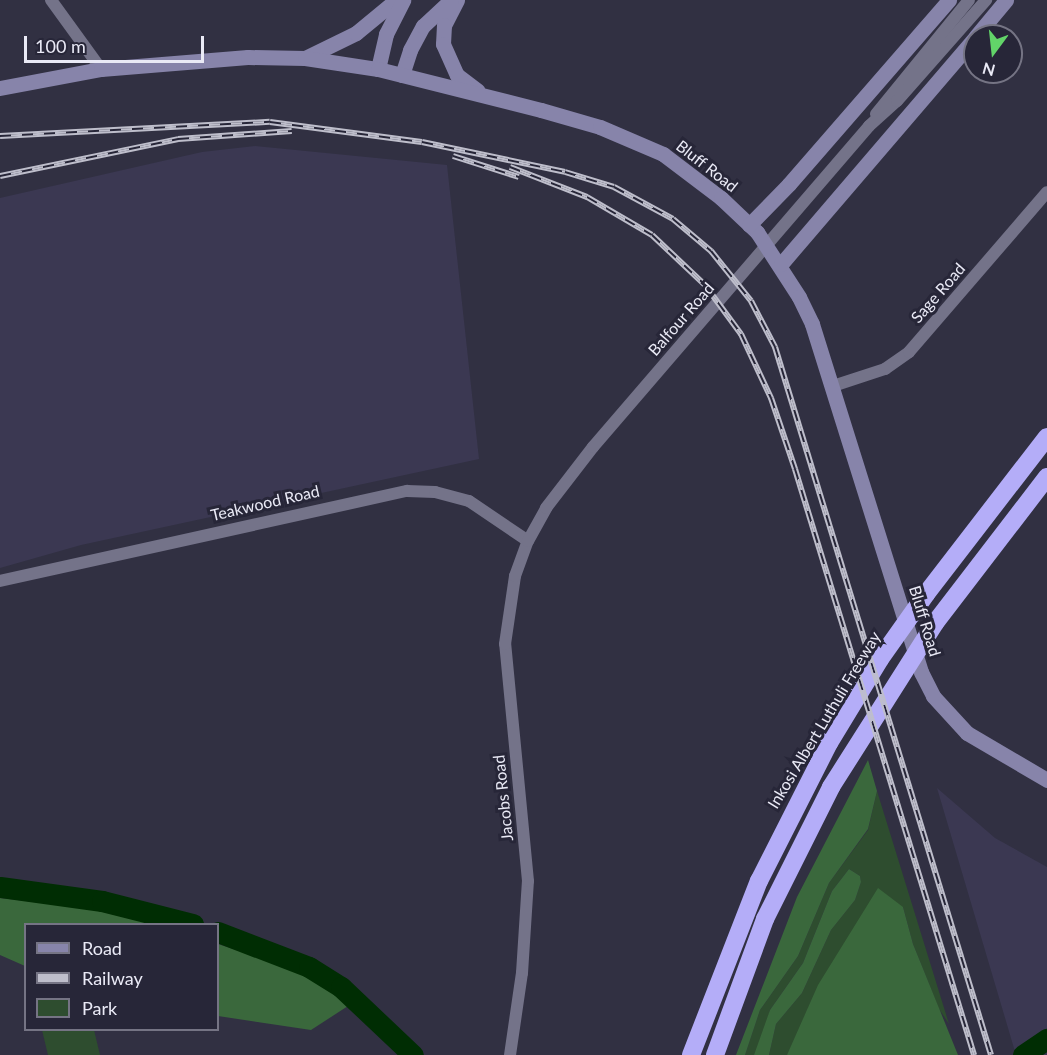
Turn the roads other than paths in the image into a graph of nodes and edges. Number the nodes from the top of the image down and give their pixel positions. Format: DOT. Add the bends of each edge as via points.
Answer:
graph roads {
  1 [pos="51,0"];
  2 [pos="396,0"];
  3 [pos="403,0"];
  4 [pos="451,0"];
  5 [pos="457,0"];
  6 [pos="949,0"];
  7 [pos="969,0"];
  8 [pos="986,0"];
  9 [pos="1006,0"];
  10 [pos="987,24"];
  11 [pos="963,52"];
  12 [pos="305,58"];
  13 [pos="101,69"];
  14 [pos="378,69"];
  15 [pos="402,75"];
  16 [pos="0,88"];
  17 [pos="484,95"];
  18 [pos="866,129"];
  19 [pos="1047,192"];
  20 [pos="749,225"];
  21 [pos="781,264"];
  22 [pos="833,386"];
  23 [pos="1047,438"];
  24 [pos="1047,477"];
  25 [pos="528,540"];
  26 [pos="0,580"];
  27 [pos="1045,776"];
  28 [pos="510,1055"];
  29 [pos="691,1055"];
  30 [pos="715,1055"];
  1 -- 13 [label="street"];
  2 -- 12 [label="main road" via="356,33"];
  3 -- 14 [label="main road" via="386,34"];
  4 -- 15 [label="main road" via="423,26"];
  5 -- 17 [label="main road" via="444,25 448,63"];
  6 -- 20 [label="main road"];
  7 -- 18 [label="street, Balfour Road" via="888,95"];
  8 -- 18 [label="street, Balfour Road" via="897,101"];
  9 -- 10 [label="main road"];
  11 -- 21 [label="main road"];
  12 -- 13 [label="main road, Bluff Road" via="248,57"];
  12 -- 14 [label="main road, Bluff Road"];
  13 -- 16 [label="main road, Bluff Road"];
  14 -- 15 [label="main road, Bluff Road"];
  15 -- 17 [label="main road, Bluff Road"];
  17 -- 20 [label="main road, Bluff Road" via="600,127 663,154"];
  18 -- 25 [label="street, Balfour Road" via="593,447 546,508"];
  19 -- 22 [label="street, Sage Road" via="909,352 885,369"];
  20 -- 21 [label="main road, Bluff Road"];
  21 -- 22 [label="main road, Bluff Road" via="812,324"];
  22 -- 27 [label="main road, Bluff Road" via="921,672 933,696 967,733"];
  23 -- 29 [label="highway, Inkosi Albert Luthuli Freeway" via="926,594 880,659 829,743 759,882"];
  24 -- 30 [label="highway" via="934,623 831,787 765,920"];
  25 -- 26 [label="street, Teakwood Road" via="469,501 435,492 407,491"];
  25 -- 28 [label="street, Jacobs Road" via="515,576 505,644 528,881 522,973"];
}
